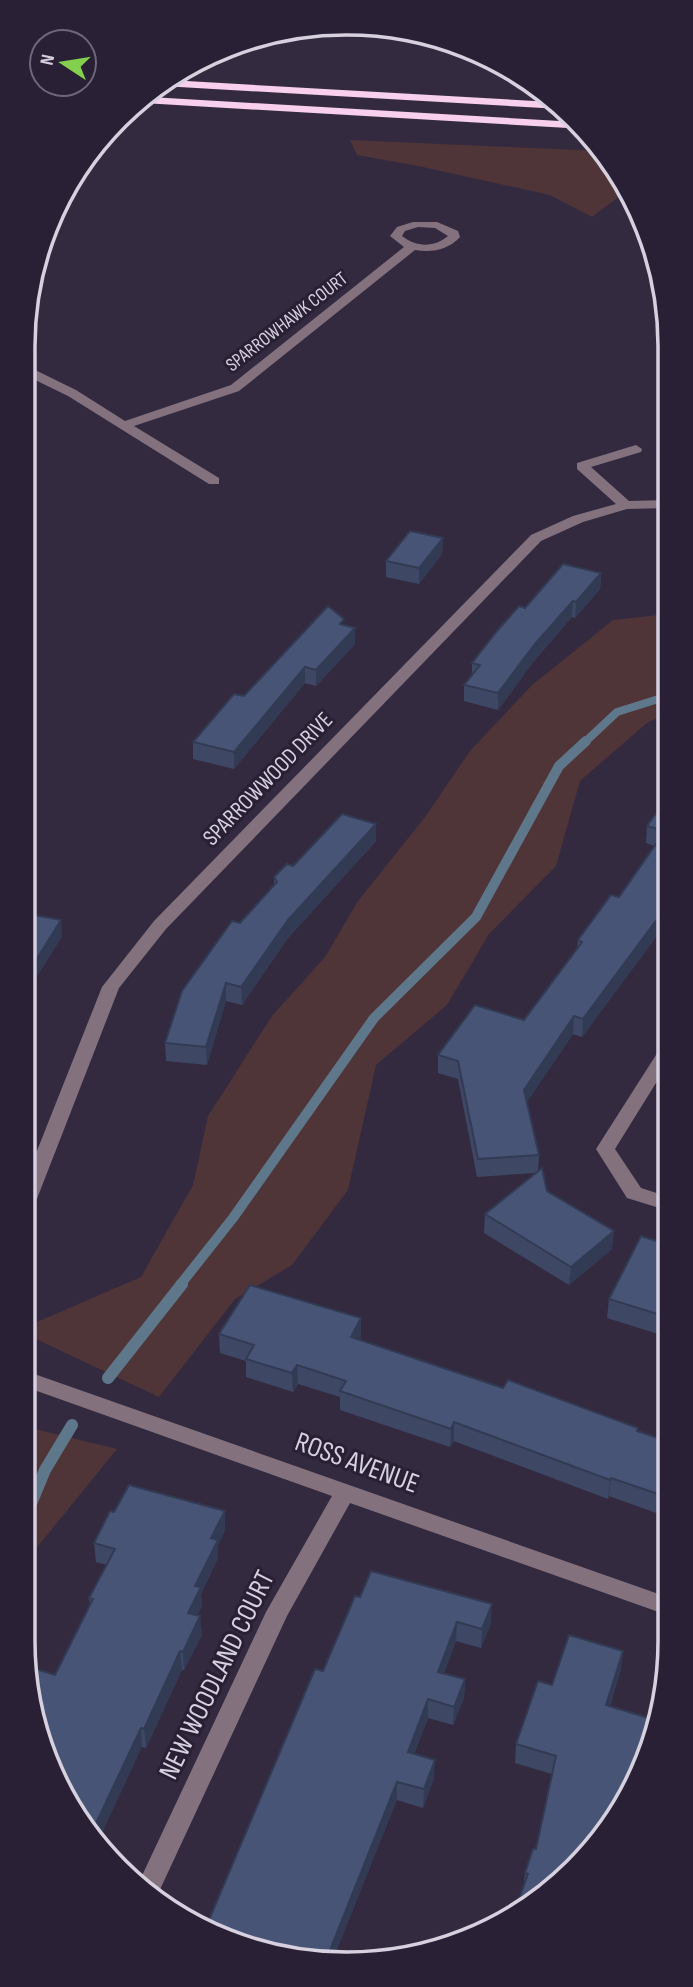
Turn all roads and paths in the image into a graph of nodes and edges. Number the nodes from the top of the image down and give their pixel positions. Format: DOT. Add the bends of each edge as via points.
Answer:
graph roads {
  1 [pos="179,84"];
  2 [pos="155,101"];
  3 [pos="544,105"];
  4 [pos="566,125"];
  5 [pos="413,246"];
  6 [pos="35,375"];
  7 [pos="125,425"];
  8 [pos="636,449"];
  9 [pos="214,481"];
  10 [pos="626,505"];
  11 [pos="658,505"];
  12 [pos="658,1065"];
  13 [pos="35,1179"];
  14 [pos="658,1201"];
  15 [pos="35,1382"];
  16 [pos="346,1491"];
  17 [pos="658,1603"];
  18 [pos="151,1883"];
  1 -- 3 [label="highway"];
  2 -- 4 [label="highway"];
  5 -- 7 [label="street, SPARROWHAWK COURT" via="235,388"];
  6 -- 7 [label="street"];
  7 -- 9 [label="street"];
  8 -- 10 [label="street" via="582,466"];
  10 -- 11 [label="street, SPARROWWOOD DRIVE"];
  10 -- 13 [label="street, SPARROWWOOD DRIVE" via="536,538 160,925 111,987"];
  12 -- 14 [label="street" via="605,1149 635,1194"];
  15 -- 16 [label="street, ROSS AVENUE"];
  16 -- 17 [label="street, ROSS AVENUE"];
  16 -- 18 [label="street, NEW WOODLAND COURT" via="277,1612"];
}
